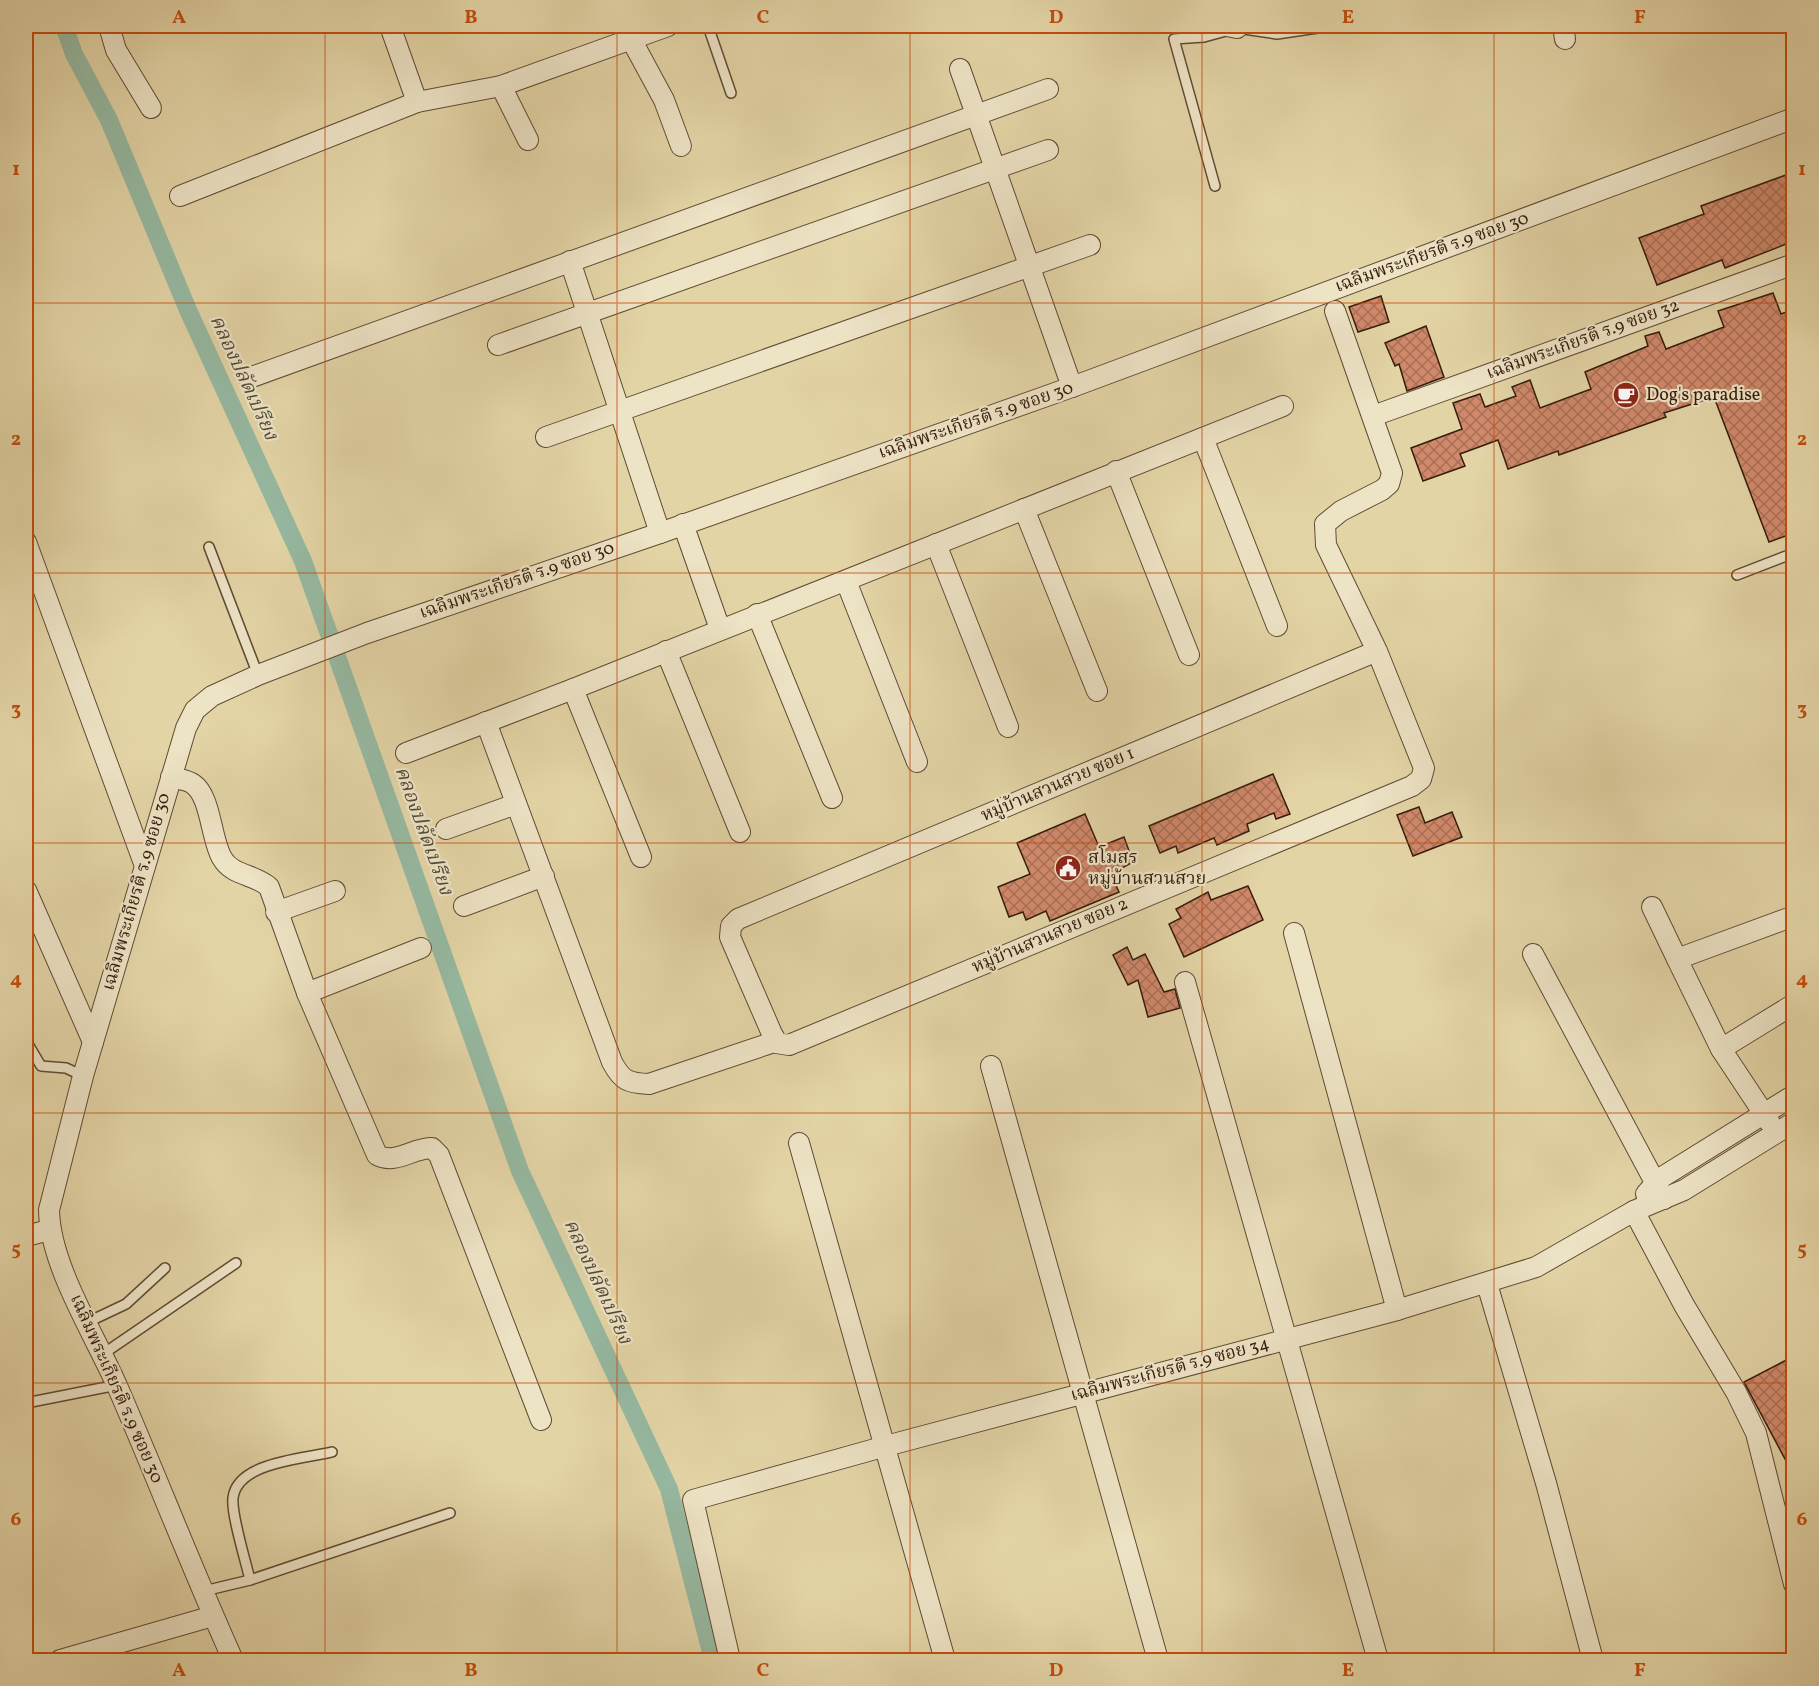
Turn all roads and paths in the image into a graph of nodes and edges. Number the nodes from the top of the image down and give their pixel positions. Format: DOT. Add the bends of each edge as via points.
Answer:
graph roads {
  1 [pos="109,26"];
  2 [pos="390,26"];
  3 [pos="668,26"];
  4 [pos="708,26"];
  5 [pos="1331,26"];
  6 [pos="1232,27"];
  7 [pos="631,39"];
  8 [pos="960,69"];
  9 [pos="501,86"];
  10 [pos="1048,89"];
  11 [pos="731,93"];
  12 [pos="417,102"];
  13 [pos="151,108"];
  14 [pos="976,114"];
  15 [pos="1794,118"];
  16 [pos="528,140"];
  17 [pos="681,146"];
  18 [pos="1048,150"];
  19 [pos="996,167"];
  20 [pos="1215,186"];
  21 [pos="180,196"];
  22 [pos="1090,245"];
  23 [pos="570,261"];
  24 [pos="1794,264"];
  25 [pos="1031,266"];
  26 [pos="1335,311"];
  27 [pos="586,314"];
  28 [pos="498,345"];
  29 [pos="249,378"];
  30 [pos="1072,387"];
  31 [pos="1283,406"];
  32 [pos="621,411"];
  33 [pos="1373,416"];
  34 [pos="546,437"];
  35 [pos="1203,438"];
  36 [pos="1116,471"];
  37 [pos="1024,509"];
  38 [pos="683,524"];
  39 [pos="660,533"];
  40 [pos="26,542"];
  41 [pos="936,544"];
  42 [pos="209,547"];
  43 [pos="1794,553"];
  44 [pos="1737,575"];
  45 [pos="846,581"];
  46 [pos="757,614"];
  47 [pos="1277,626"];
  48 [pos="720,629"];
  49 [pos="666,651"];
  50 [pos="1377,651"];
  51 [pos="1189,655"];
  52 [pos="258,675"];
  53 [pos="573,689"];
  54 [pos="1097,691"];
  55 [pos="486,722"];
  56 [pos="1008,727"];
  57 [pos="406,753"];
  58 [pos="917,762"];
  59 [pos="171,777"];
  60 [pos="832,798"];
  61 [pos="516,804"];
  62 [pos="446,829"];
  63 [pos="740,832"];
  64 [pos="641,857"];
  65 [pos="145,867"];
  66 [pos="544,876"];
  67 [pos="26,890"];
  68 [pos="335,891"];
  69 [pos="464,906"];
  70 [pos="1652,907"];
  71 [pos="276,912"];
  72 [pos="1794,916"];
  73 [pos="1294,933"];
  74 [pos="421,948"];
  75 [pos="1533,954"];
  76 [pos="1677,959"];
  77 [pos="1185,982"];
  78 [pos="307,993"];
  79 [pos="1794,1004"];
  80 [pos="774,1037"];
  81 [pos="93,1042"];
  82 [pos="28,1044"];
  83 [pos="1721,1049"];
  84 [pos="991,1066"];
  85 [pos="83,1076"];
  86 [pos="1794,1095"];
  87 [pos="1763,1113"];
  88 [pos="1794,1122"];
  89 [pos="1776,1133"];
  90 [pos="799,1143"];
  91 [pos="1659,1192"];
  92 [pos="1634,1211"];
  93 [pos="50,1230"];
  94 [pos="26,1236"];
  95 [pos="236,1263"];
  96 [pos="165,1268"];
  97 [pos="1487,1284"];
  98 [pos="1397,1310"];
  99 [pos="88,1322"];
  100 [pos="1286,1340"];
  101 [pos="103,1354"];
  102 [pos="117,1385"];
  103 [pos="1084,1392"];
  104 [pos="26,1403"];
  105 [pos="540,1420"];
  106 [pos="886,1446"];
  107 [pos="332,1452"];
  108 [pos="450,1513"];
  109 [pos="250,1580"];
  110 [pos="1794,1584"];
  111 [pos="204,1591"];
  112 [pos="213,1616"];
  113 [pos="60,1660"];
  114 [pos="233,1660"];
  115 [pos="730,1660"];
  116 [pos="945,1660"];
  117 [pos="1158,1660"];
  118 [pos="1378,1660"];
  119 [pos="1593,1660"];
  1 -- 13 [label="street" via="116,50"];
  2 -- 12 [label="street"];
  3 -- 7 [label="street"];
  4 -- 11 [label="lane"];
  5 -- 6 [label="lane" via="1277,34"];
  6 -- 20 [label="lane" via="1204,37 1174,39"];
  7 -- 9 [label="street"];
  7 -- 17 [label="street" via="664,100"];
  8 -- 14 [label="street"];
  9 -- 12 [label="street"];
  9 -- 16 [label="street"];
  10 -- 14 [label="street"];
  12 -- 21 [label="street"];
  14 -- 19 [label="street"];
  14 -- 23 [label="street"];
  15 -- 30 [label="street, เฉลิมพระเกียรติ ร.9 ซอย 30"];
  18 -- 19 [label="street"];
  19 -- 25 [label="street"];
  19 -- 27 [label="street"];
  22 -- 25 [label="street"];
  23 -- 27 [label="street"];
  23 -- 29 [label="street"];
  24 -- 33 [label="street, เฉลิมพระเกียรติ ร.9 ซอย 32"];
  25 -- 30 [label="street"];
  25 -- 32 [label="street"];
  26 -- 33 [label="street"];
  27 -- 28 [label="street"];
  27 -- 32 [label="street"];
  30 -- 38 [label="street, เฉลิมพระเกียรติ ร.9 ซอย 30"];
  31 -- 35 [label="street"];
  32 -- 34 [label="street"];
  32 -- 39 [label="street"];
  33 -- 50 [label="street" via="1392,479 1382,490 1332,517 1325,524 1324,533 1326,545"];
  35 -- 36 [label="street"];
  35 -- 47 [label="street"];
  36 -- 37 [label="street"];
  36 -- 51 [label="street"];
  37 -- 41 [label="street"];
  37 -- 54 [label="street"];
  38 -- 39 [label="street, เฉลิมพระเกียรติ ร.9 ซอย 30"];
  38 -- 48 [label="street"];
  39 -- 52 [label="street, เฉลิมพระเกียรติ ร.9 ซอย 30" via="367,633"];
  40 -- 65 [label="street"];
  41 -- 45 [label="street"];
  41 -- 56 [label="street"];
  42 -- 52 [label="lane"];
  43 -- 44 [label="lane"];
  45 -- 46 [label="street"];
  45 -- 58 [label="street"];
  46 -- 48 [label="street"];
  46 -- 60 [label="street"];
  48 -- 49 [label="street"];
  49 -- 53 [label="street"];
  49 -- 63 [label="street"];
  50 -- 80 [label="street, หมู่บ้านสวนสวย ซอย 1" via="738,919 731,926 730,937"];
  50 -- 80 [label="street, หมู่บ้านสวนสวย ซอย 2" via="1424,768 1421,779 1412,786 789,1045 776,1042"];
  52 -- 59 [label="street, เฉลิมพระเกียรติ ร.9 ซอย 30" via="222,691 195,710"];
  53 -- 55 [label="street"];
  53 -- 64 [label="street"];
  55 -- 57 [label="street"];
  55 -- 61 [label="street"];
  59 -- 65 [label="street, เฉลิมพระเกียรติ ร.9 ซอย 30"];
  59 -- 71 [label="street" via="193,784 201,793 222,859 237,873 264,882"];
  61 -- 62 [label="street"];
  61 -- 66 [label="street"];
  65 -- 81 [label="street, เฉลิมพระเกียรติ ร.9 ซอย 30"];
  66 -- 69 [label="street"];
  66 -- 80 [label="street" via="621,1078 629,1083 649,1084 768,1044"];
  67 -- 81 [label="street"];
  68 -- 71 [label="street"];
  70 -- 76 [label="street"];
  71 -- 78 [label="street"];
  72 -- 76 [label="street"];
  73 -- 98 [label="street"];
  74 -- 78 [label="street"];
  75 -- 91 [label="street"];
  76 -- 83 [label="street"];
  77 -- 100 [label="street"];
  78 -- 105 [label="street" via="377,1155 395,1159 432,1148 439,1155"];
  79 -- 83 [label="street"];
  81 -- 85 [label="street, เฉลิมพระเกียรติ ร.9 ซอย 30"];
  82 -- 85 [label="lane" via="41,1066 66,1068"];
  83 -- 87 [label="street"];
  84 -- 103 [label="street"];
  85 -- 93 [label="street, เฉลิมพระเกียรติ ร.9 ซอย 30" via="49,1210"];
  86 -- 87 [label="street, เฉลิมพระเกียรติ ร.9 ซอย 34"];
  87 -- 89 [label="street"];
  87 -- 91 [label="street, เฉลิมพระเกียรติ ร.9 ซอย 34" via="1659,1179"];
  88 -- 89 [label="street, เฉลิมพระเกียรติ ร.9 ซอย 34"];
  89 -- 91 [label="street, เฉลิมพระเกียรติ ร.9 ซอย 34" via="1684,1190"];
  90 -- 106 [label="street"];
  91 -- 92 [label="street, เฉลิมพระเกียรติ ร.9 ซอย 34"];
  92 -- 97 [label="street, เฉลิมพระเกียรติ ร.9 ซอย 34" via="1536,1267"];
  92 -- 110 [label="street" via="1756,1433"];
  93 -- 94 [label="street"];
  93 -- 99 [label="street, เฉลิมพระเกียรติ ร.9 ซอย 30" via="65,1276"];
  95 -- 101 [label="lane"];
  96 -- 99 [label="lane" via="126,1304"];
  97 -- 98 [label="street, เฉลิมพระเกียรติ ร.9 ซอย 34"];
  97 -- 119 [label="street"];
  98 -- 100 [label="street, เฉลิมพระเกียรติ ร.9 ซอย 34"];
  99 -- 101 [label="street, เฉลิมพระเกียรติ ร.9 ซอย 30"];
  100 -- 103 [label="street, เฉลิมพระเกียรติ ร.9 ซอย 34"];
  100 -- 118 [label="street"];
  101 -- 102 [label="street, เฉลิมพระเกียรติ ร.9 ซอย 30"];
  102 -- 104 [label="lane"];
  102 -- 111 [label="street, เฉลิมพระเกียรติ ร.9 ซอย 30"];
  103 -- 106 [label="street, เฉลิมพระเกียรติ ร.9 ซอย 34"];
  103 -- 117 [label="street"];
  106 -- 115 [label="street, เฉลิมพระเกียรติ ร.9 ซอย 34" via="693,1500"];
  106 -- 116 [label="street"];
  107 -- 109 [label="lane" via="252,1471 237,1485 232,1500"];
  108 -- 109 [label="lane"];
  109 -- 111 [label="lane"];
  111 -- 112 [label="street, เฉลิมพระเกียรติ ร.9 ซอย 30"];
  112 -- 113 [label="street"];
  112 -- 114 [label="street, เฉลิมพระเกียรติ ร.9 ซอย 30"];
}
